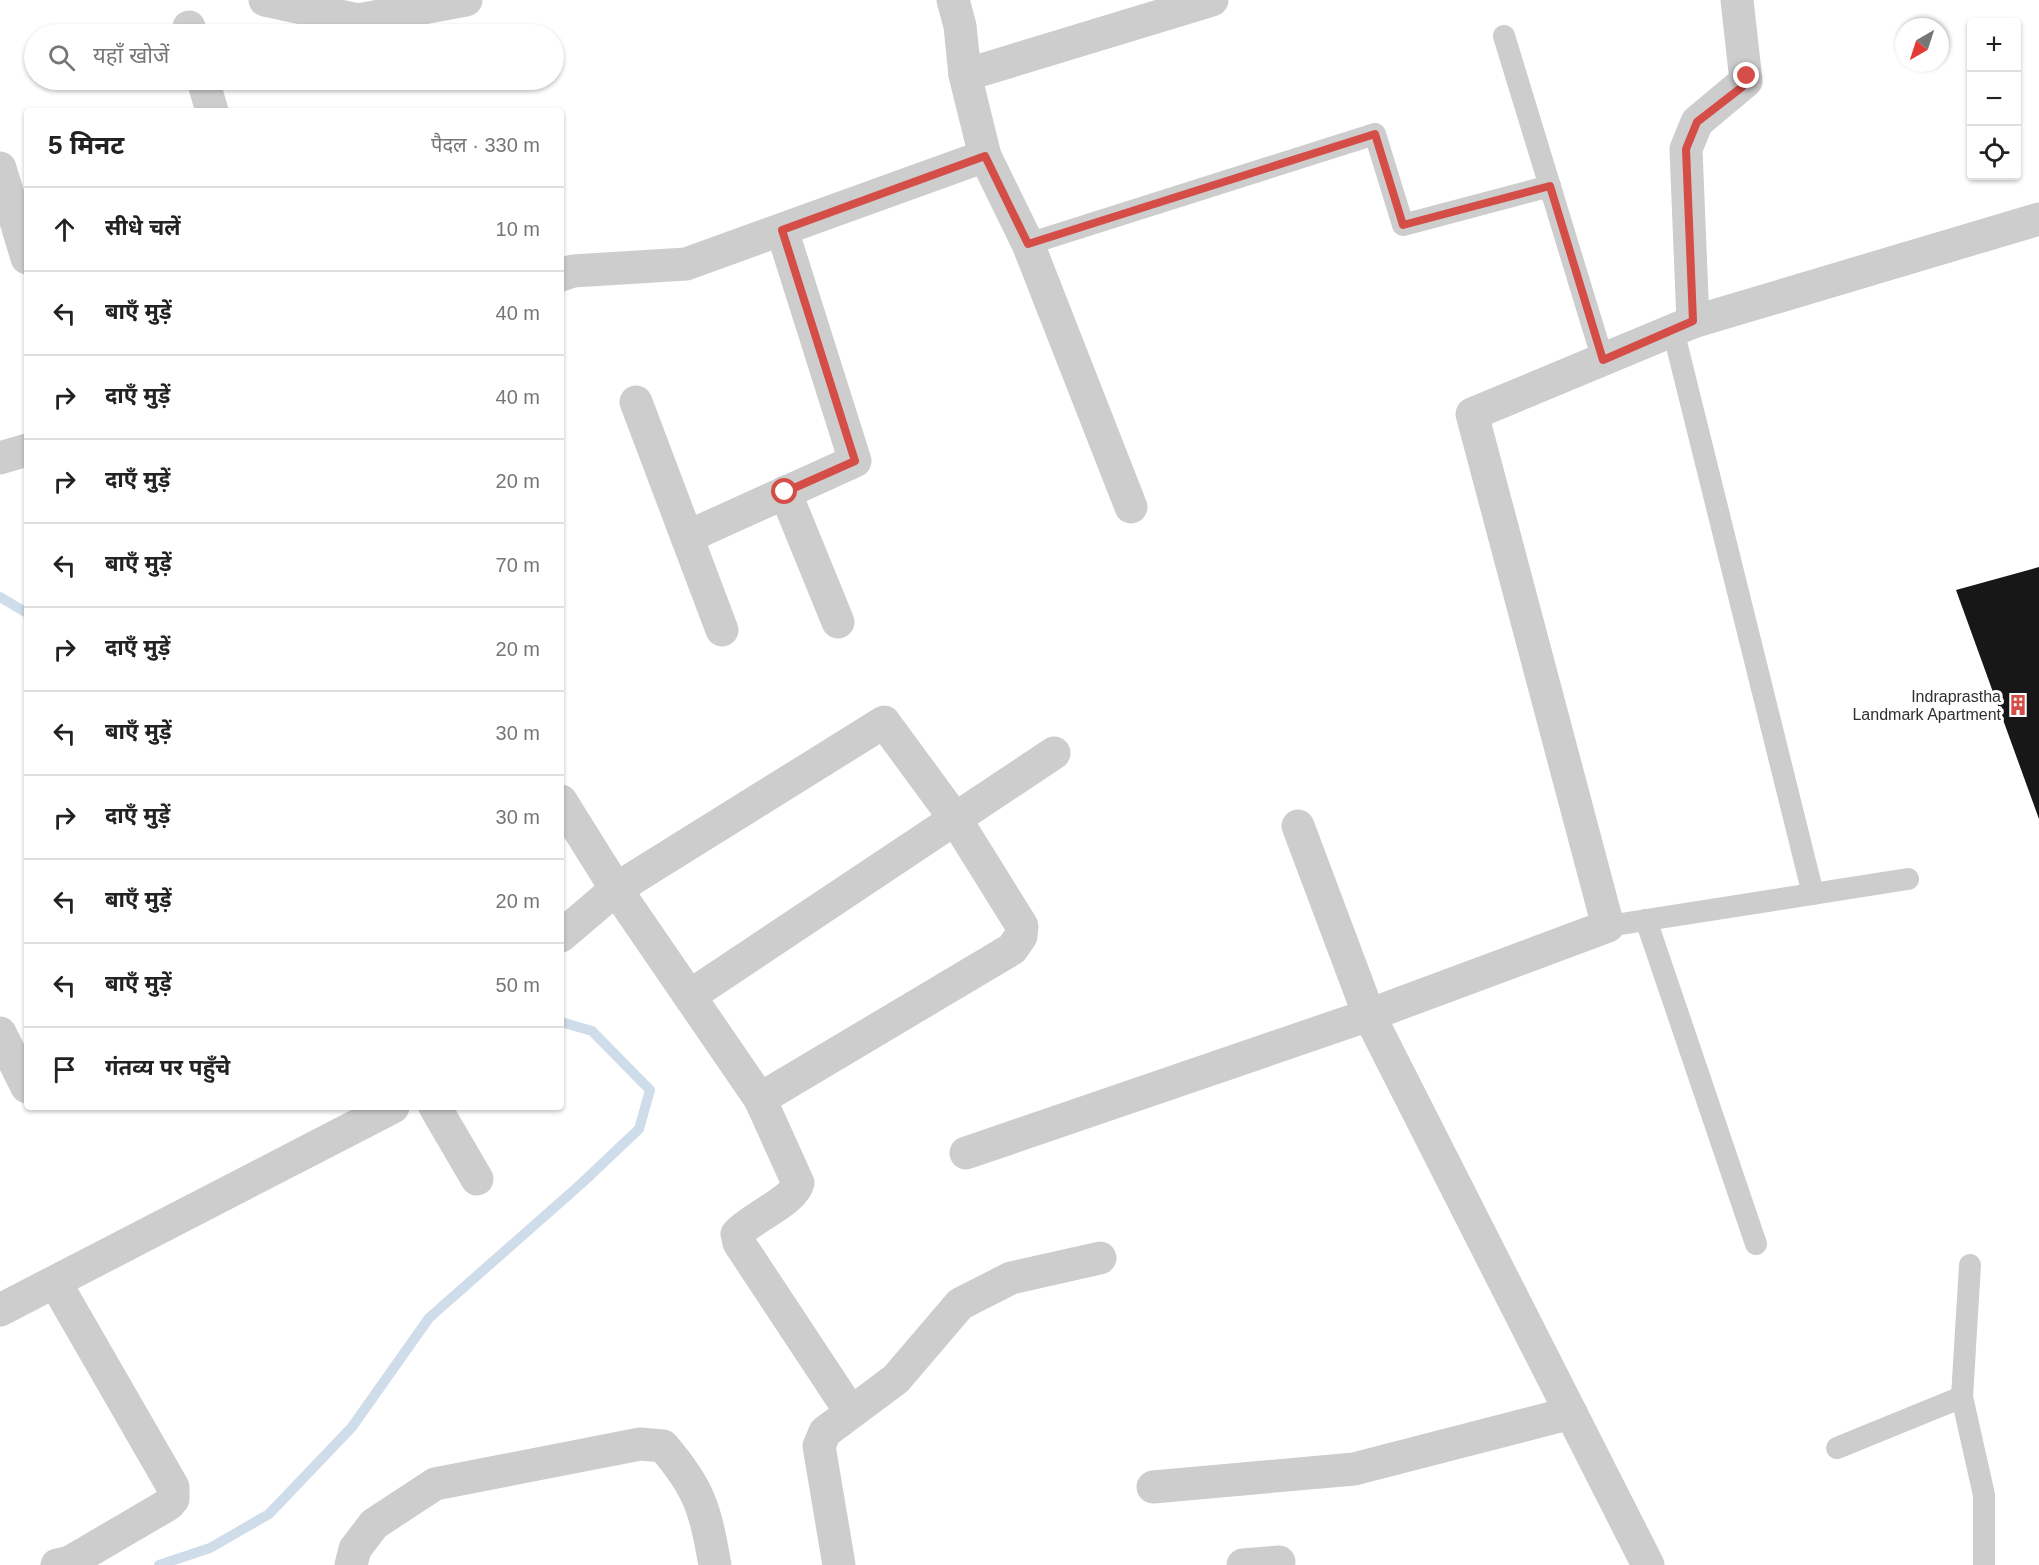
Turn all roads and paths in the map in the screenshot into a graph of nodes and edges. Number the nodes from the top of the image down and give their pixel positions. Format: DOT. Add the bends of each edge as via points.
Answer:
graph roads {
  1 [pos="265,0"];
  2 [pos="466,0"];
  3 [pos="1212,0"];
  4 [pos="1737,0"];
  5 [pos="961,9"];
  6 [pos="1504,36"];
  7 [pos="965,75"];
  8 [pos="206,90"];
  9 [pos="211,108"];
  10 [pos="985,156"];
  11 [pos="0,168"];
  12 [pos="1550,186"];
  13 [pos="2039,219"];
  14 [pos="782,230"];
  15 [pos="1028,244"];
  16 [pos="24,248"];
  17 [pos="564,274"];
  18 [pos="1683,326"];
  19 [pos="1603,360"];
  20 [pos="636,402"];
  21 [pos="24,451"];
  22 [pos="0,458"];
  23 [pos="785,492"];
  24 [pos="1131,507"];
  25 [pos="687,537"];
  26 [pos="838,622"];
  27 [pos="722,630"];
  28 [pos="1054,753"];
  29 [pos="564,806"];
  30 [pos="956,820"];
  31 [pos="1298,826"];
  32 [pos="1908,879"];
  33 [pos="616,889"];
  34 [pos="1813,894"];
  35 [pos="1646,920"];
  36 [pos="1608,926"];
  37 [pos="564,933"];
  38 [pos="691,995"];
  39 [pos="1369,1015"];
  40 [pos="0,1033"];
  41 [pos="24,1081"];
  42 [pos="760,1099"];
  43 [pos="387,1110"];
  44 [pos="437,1110"];
  45 [pos="966,1153"];
  46 [pos="477,1179"];
  47 [pos="1756,1244"];
  48 [pos="1100,1258"];
  49 [pos="1970,1265"];
  50 [pos="55,1282"];
  51 [pos="0,1310"];
  52 [pos="1962,1397"];
  53 [pos="850,1411"];
  54 [pos="1571,1413"];
  55 [pos="1837,1448"];
  56 [pos="1153,1487"];
  57 [pos="1279,1562"];
  58 [pos="57,1565"];
  59 [pos="351,1565"];
  60 [pos="715,1565"];
  61 [pos="839,1565"];
  62 [pos="1243,1565"];
  63 [pos="1648,1565"];
  64 [pos="1984,1565"];
  1 -- 2 [label="street" via="358,20"];
  3 -- 7 [label="street"];
  4 -- 18 [label="street" via="1746,81 1697,122 1686,149"];
  5 -- 7 [label="street"];
  6 -- 12 [label="lane"];
  7 -- 10 [label="street"];
  8 -- 9 [label="street"];
  10 -- 14 [label="street"];
  10 -- 15 [label="street"];
  11 -- 16 [label="street"];
  12 -- 15 [label="lane" via="1403,225 1375,134"];
  12 -- 19 [label="lane"];
  13 -- 18 [label="street"];
  14 -- 17 [label="street" via="686,264"];
  14 -- 23 [label="street" via="855,461"];
  15 -- 24 [label="street"];
  18 -- 19 [label="street"];
  18 -- 34 [label="lane"];
  19 -- 36 [label="street" via="1472,414"];
  20 -- 25 [label="street"];
  21 -- 22 [label="street"];
  23 -- 25 [label="street"];
  23 -- 26 [label="street"];
  25 -- 27 [label="street"];
  28 -- 30 [label="street"];
  29 -- 33 [label="street"];
  30 -- 33 [label="street" via="884,722"];
  30 -- 38 [label="street"];
  30 -- 42 [label="street" via="1022,926 1021,936 1012,949"];
  31 -- 39 [label="street"];
  32 -- 34 [label="lane"];
  33 -- 37 [label="street"];
  33 -- 38 [label="street"];
  34 -- 35 [label="lane"];
  35 -- 36 [label="lane"];
  35 -- 47 [label="lane"];
  36 -- 39 [label="street"];
  38 -- 42 [label="street"];
  39 -- 45 [label="street"];
  39 -- 54 [label="street"];
  40 -- 41 [label="street"];
  42 -- 53 [label="street" via="798,1183 793,1194 745,1225 738,1233 739,1243"];
  43 -- 50 [label="street"];
  44 -- 46 [label="street"];
  48 -- 53 [label="street" via="1011,1278 960,1304 896,1379"];
  49 -- 52 [label="lane"];
  50 -- 51 [label="street"];
  50 -- 58 [label="street" via="174,1493 169,1504 70,1562"];
  52 -- 55 [label="lane"];
  52 -- 64 [label="lane" via="1984,1495"];
  53 -- 61 [label="street" via="825,1432 819,1446"];
  54 -- 56 [label="street" via="1354,1469"];
  54 -- 63 [label="street"];
  57 -- 62 [label="street"];
  59 -- 60 [label="street" via="355,1549 374,1524 435,1484 640,1444 663,1446 687,1474 705,1510"];
}
